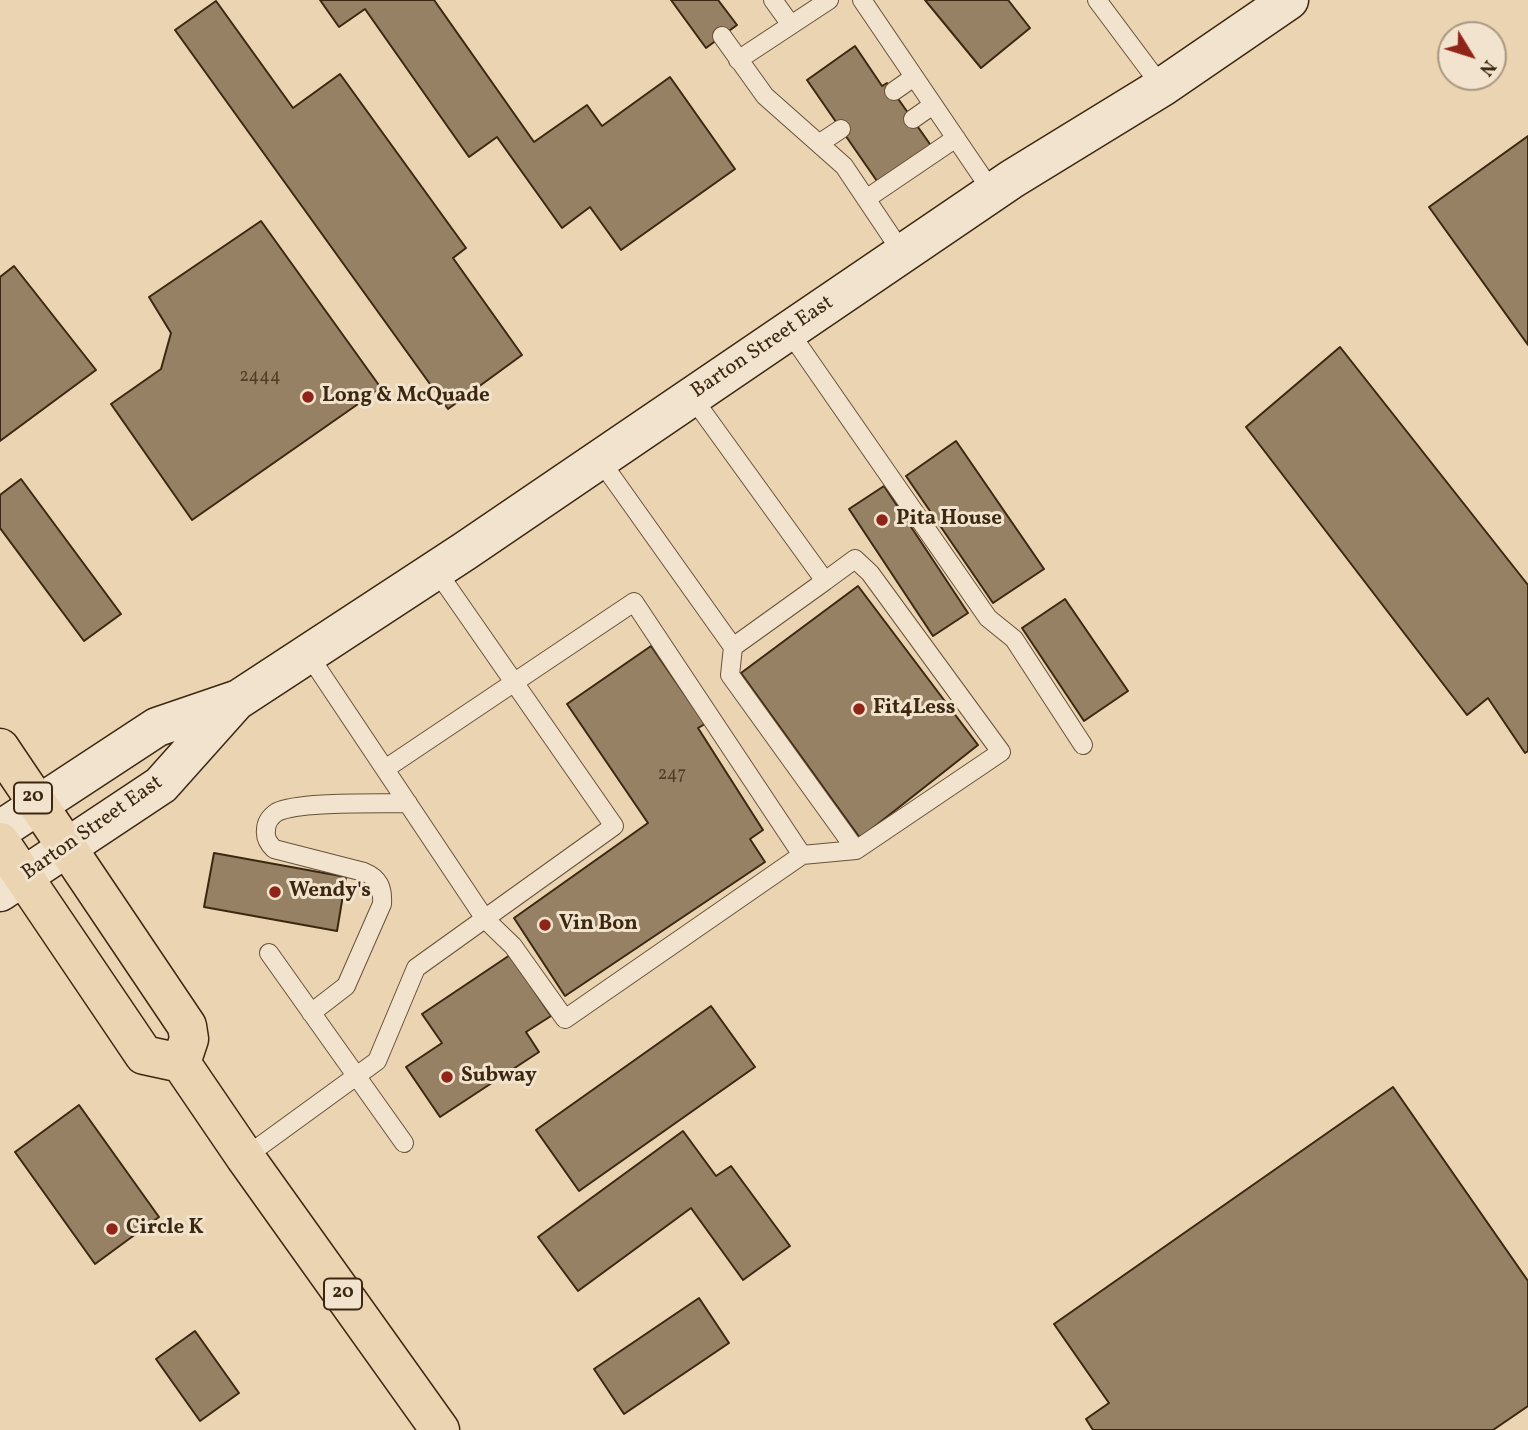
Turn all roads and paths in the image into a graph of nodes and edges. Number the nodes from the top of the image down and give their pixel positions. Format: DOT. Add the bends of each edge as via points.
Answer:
graph roads {
  1 [pos="773,0"];
  2 [pos="829,0"];
  3 [pos="862,0"];
  4 [pos="1097,0"];
  5 [pos="1289,0"];
  6 [pos="791,25"];
  7 [pos="722,36"];
  8 [pos="738,60"];
  9 [pos="914,77"];
  10 [pos="1162,87"];
  11 [pos="894,91"];
  12 [pos="933,106"];
  13 [pos="913,119"];
  14 [pos="841,129"];
  15 [pos="956,138"];
  16 [pos="820,143"];
  17 [pos="860,156"];
  18 [pos="844,166"];
  19 [pos="993,192"];
  20 [pos="866,199"];
  21 [pos="902,254"];
  22 [pos="788,330"];
  23 [pos="692,397"];
  24 [pos="600,460"];
  25 [pos="436,570"];
  26 [pos="825,581"];
  27 [pos="733,647"];
  28 [pos="308,654"];
  29 [pos="513,681"];
  30 [pos="239,699"];
  31 [pos="1083,745"];
  32 [pos="0,748"];
  33 [pos="385,769"];
  34 [pos="408,803"];
  35 [pos="38,805"];
  36 [pos="0,830"];
  37 [pos="0,842"];
  38 [pos="67,848"];
  39 [pos="856,850"];
  40 [pos="802,855"];
  41 [pos="12,885"];
  42 [pos="485,919"];
  43 [pos="269,953"];
  44 [pos="311,1013"];
  45 [pos="181,1063"];
  46 [pos="356,1076"];
  47 [pos="404,1143"];
  48 [pos="245,1157"];
  49 [pos="440,1430"];
  1 -- 6 [label="lane"];
  2 -- 6 [label="lane"];
  3 -- 9 [label="lane"];
  4 -- 10 [label="lane"];
  5 -- 10 [label="main road, Barton Street East"];
  6 -- 8 [label="lane"];
  7 -- 8 [label="lane"];
  8 -- 16 [label="lane" via="765,96"];
  9 -- 11 [label="lane"];
  9 -- 12 [label="lane"];
  10 -- 19 [label="main road, Barton Street East"];
  12 -- 13 [label="lane"];
  12 -- 15 [label="lane"];
  14 -- 16 [label="lane"];
  15 -- 19 [label="lane"];
  15 -- 20 [label="lane"];
  16 -- 18 [label="lane"];
  17 -- 18 [label="lane"];
  18 -- 20 [label="lane"];
  19 -- 21 [label="main road, Barton Street East"];
  20 -- 21 [label="lane"];
  21 -- 22 [label="main road, Barton Street East"];
  22 -- 23 [label="main road, Barton Street East"];
  22 -- 31 [label="lane" via="988,618 1014,639"];
  23 -- 24 [label="main road, Barton Street East"];
  23 -- 26 [label="lane"];
  24 -- 25 [label="main road, Barton Street East"];
  24 -- 27 [label="lane"];
  25 -- 28 [label="main road, Barton Street East"];
  25 -- 29 [label="lane"];
  26 -- 27 [label="lane"];
  26 -- 39 [label="lane" via="855,559 870,573 1001,752"];
  27 -- 39 [label="lane" via="730,675"];
  28 -- 30 [label="main road, Barton Street East"];
  28 -- 33 [label="lane"];
  29 -- 33 [label="lane"];
  29 -- 40 [label="lane" via="634,601"];
  29 -- 42 [label="lane" via="614,826"];
  30 -- 35 [label="main road, Barton Street East" via="157,727"];
  30 -- 38 [label="main road, Barton Street East" via="161,785"];
  32 -- 35 [label="main road, 20"];
  33 -- 34 [label="lane"];
  34 -- 42 [label="lane"];
  34 -- 44 [label="lane" via="302,806 274,814 267,822 265,832 274,849 364,872 380,883 383,894 346,986"];
  35 -- 36 [label="main road, Barton Street East"];
  35 -- 38 [label="main road, 20"];
  37 -- 41 [label="main road"];
  38 -- 41 [label="main road, Barton Street East"];
  38 -- 45 [label="main road, 20" via="187,1026 189,1039"];
  39 -- 40 [label="lane"];
  40 -- 42 [label="lane" via="565,1019 513,946"];
  41 -- 45 [label="main road" via="144,1055"];
  42 -- 46 [label="lane" via="416,968 377,1061"];
  43 -- 44 [label="lane"];
  44 -- 46 [label="lane"];
  45 -- 48 [label="main road, 20"];
  46 -- 47 [label="lane"];
  46 -- 48 [label="lane"];
  48 -- 49 [label="main road, 20"];
}
